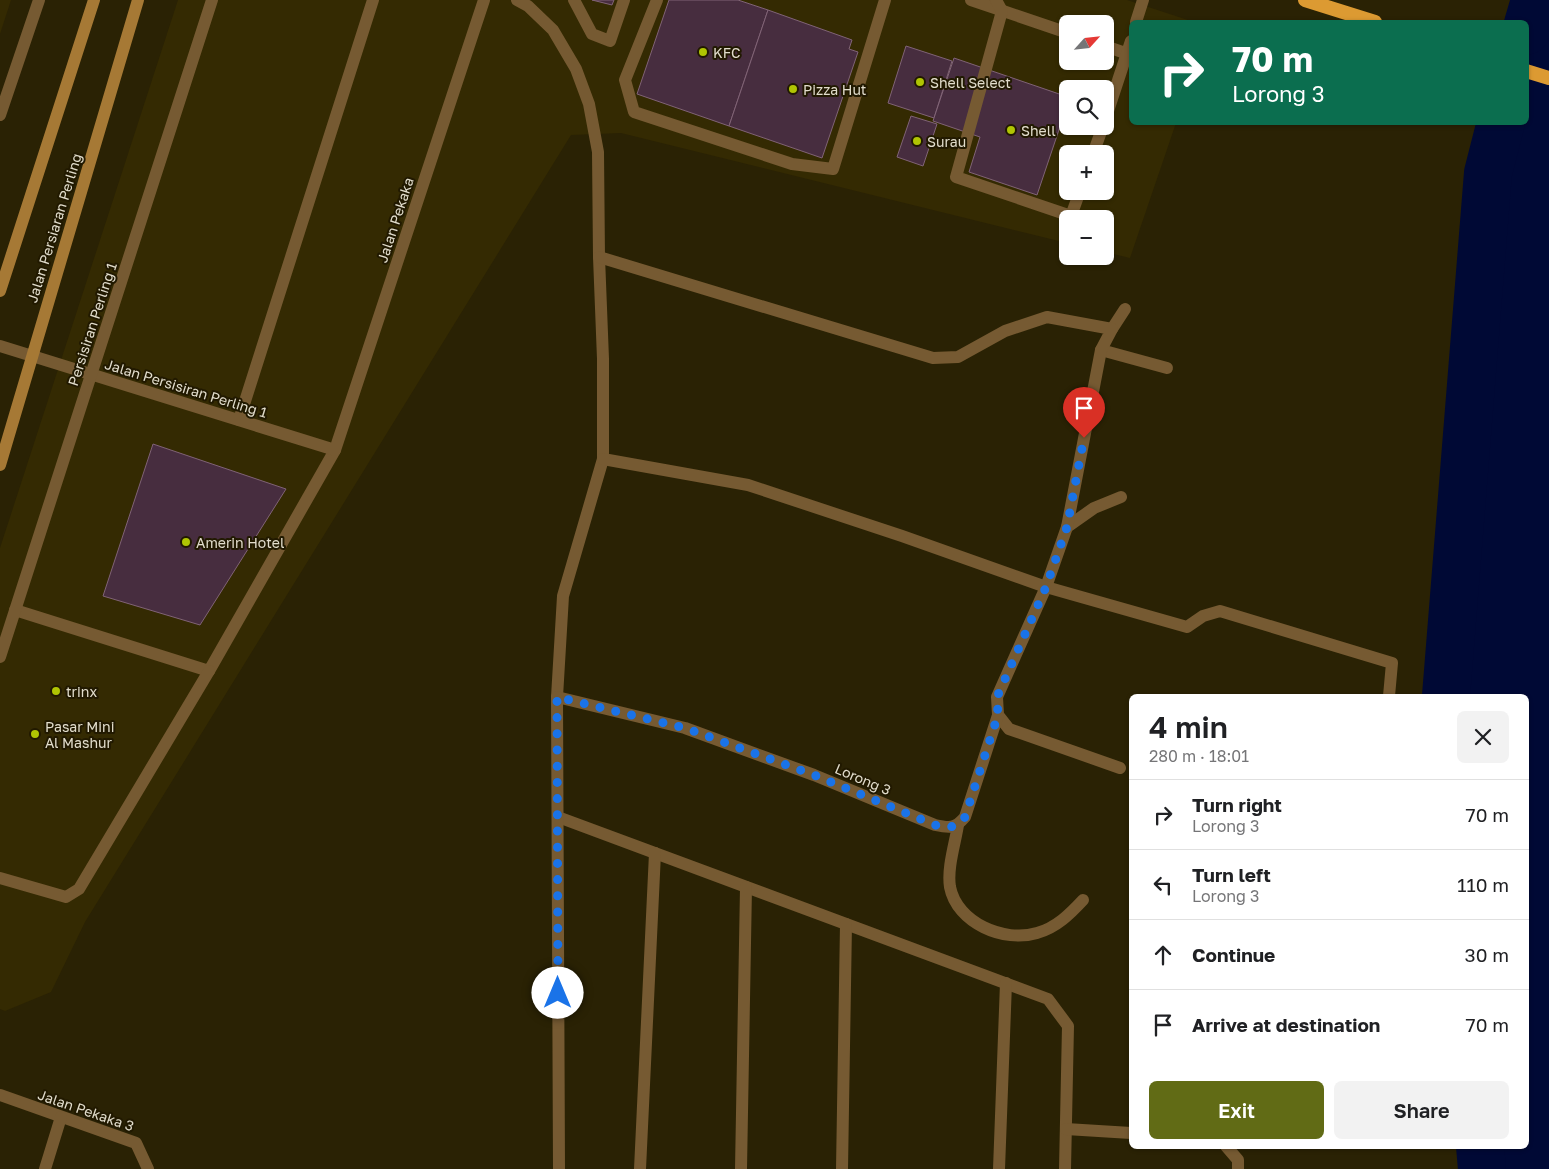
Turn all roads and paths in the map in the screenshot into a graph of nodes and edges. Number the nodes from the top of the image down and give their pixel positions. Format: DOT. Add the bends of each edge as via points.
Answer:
graph roads {
  1 [pos="39,0"];
  2 [pos="94,0"];
  3 [pos="138,0"];
  4 [pos="212,0"];
  5 [pos="373,0"];
  6 [pos="484,0"];
  7 [pos="517,0"];
  8 [pos="574,0"];
  9 [pos="624,0"];
  10 [pos="657,0"];
  11 [pos="885,0"];
  12 [pos="971,0"];
  13 [pos="1142,0"];
  14 [pos="1305,0"];
  15 [pos="999,5"];
  16 [pos="1137,20"];
  17 [pos="1369,20"];
  18 [pos="1059,29"];
  19 [pos="1114,49"];
  20 [pos="1129,50"];
  21 [pos="1128,54"];
  22 [pos="1529,72"];
  23 [pos="1549,78"];
  24 [pos="1114,94"];
  25 [pos="0,115"];
  26 [pos="1077,200"];
  27 [pos="599,257"];
  28 [pos="0,291"];
  29 [pos="1125,309"];
  30 [pos="1112,329"];
  31 [pos="0,346"];
  32 [pos="1101,350"];
  33 [pos="32,356"];
  34 [pos="1167,368"];
  35 [pos="91,374"];
  36 [pos="239,420"];
  37 [pos="335,450"];
  38 [pos="603,459"];
  39 [pos="0,465"];
  40 [pos="1120,497"];
  41 [pos="1067,527"];
  42 [pos="1046,587"];
  43 [pos="15,610"];
  44 [pos="0,657"];
  45 [pos="209,671"];
  46 [pos="1389,694"];
  47 [pos="557,697"];
  48 [pos="998,715"];
  49 [pos="1120,768"];
  50 [pos="558,817"];
  51 [pos="958,826"];
  52 [pos="654,853"];
  53 [pos="0,878"];
  54 [pos="746,887"];
  55 [pos="1083,900"];
  56 [pos="846,924"];
  57 [pos="1006,983"];
  58 [pos="0,1095"];
  59 [pos="61,1117"];
  60 [pos="1066,1129"];
  61 [pos="1129,1133"];
  62 [pos="1229,1149"];
  63 [pos="45,1169"];
  64 [pos="148,1169"];
  65 [pos="559,1169"];
  66 [pos="640,1169"];
  67 [pos="741,1169"];
  68 [pos="842,1169"];
  69 [pos="999,1169"];
  70 [pos="1065,1169"];
  71 [pos="1238,1169"];
  1 -- 25 [label="street"];
  2 -- 28 [label="main road"];
  3 -- 33 [label="main road, Jalan Persiaran Perling"];
  4 -- 35 [label="street, Persisiran Perling 1"];
  5 -- 36 [label="street"];
  6 -- 37 [label="street, Jalan Pekaka"];
  7 -- 27 [label="street" via="553,30 576,69 589,104 598,152"];
  8 -- 9 [label="street" via="592,34 610,41"];
  10 -- 11 [label="street" via="625,80 634,112 792,164 833,169"];
  12 -- 15 [label="street"];
  13 -- 16 [label="street"];
  14 -- 17 [label="highway"];
  15 -- 18 [label="street"];
  15 -- 26 [label="street" via="956,177 1071,216"];
  19 -- 21 [label="street"];
  20 -- 21 [label="street"];
  21 -- 24 [label="street"];
  22 -- 23 [label="highway"];
  27 -- 30 [label="street" via="933,358 958,357 1005,330 1047,317"];
  27 -- 38 [label="street"];
  29 -- 30 [label="street"];
  30 -- 32 [label="street"];
  31 -- 33 [label="street, Jalan Persisiran Perling 1"];
  32 -- 34 [label="street"];
  32 -- 41 [label="street"];
  33 -- 35 [label="street, Jalan Persisiran Perling 1"];
  33 -- 39 [label="main road, Jalan Persiaran Perling"];
  35 -- 36 [label="street, Jalan Persisiran Perling 1"];
  35 -- 43 [label="street, Persisiran Perling 1"];
  36 -- 37 [label="street, Jalan Persisiran Perling 1"];
  37 -- 45 [label="street, Jalan Pekaka"];
  38 -- 42 [label="street" via="748,485"];
  38 -- 47 [label="street" via="563,596"];
  40 -- 41 [label="street" via="1094,508"];
  41 -- 42 [label="street"];
  42 -- 46 [label="street" via="1187,627 1203,616 1220,611 1336,646 1392,664"];
  42 -- 48 [label="street" via="997,697"];
  43 -- 44 [label="street, Persisiran Perling 1"];
  43 -- 45 [label="street"];
  45 -- 53 [label="street, Jalan Pekaka" via="79,889 66,897"];
  47 -- 50 [label="street"];
  47 -- 51 [label="street, Lorong 3" via="685,728 814,775 935,825"];
  48 -- 49 [label="street" via="1009,729"];
  48 -- 51 [label="street" via="965,817"];
  50 -- 52 [label="street"];
  50 -- 65 [label="street"];
  51 -- 55 [label="street" via="950,887 959,905 989,931 1016,935 1038,933 1065,918"];
  52 -- 54 [label="street"];
  52 -- 66 [label="street"];
  54 -- 56 [label="street"];
  54 -- 67 [label="street"];
  56 -- 57 [label="street"];
  56 -- 68 [label="street"];
  57 -- 60 [label="street" via="1048,999 1068,1026"];
  57 -- 69 [label="street"];
  58 -- 59 [label="street, Jalan Pekaka 3"];
  59 -- 63 [label="street"];
  59 -- 64 [label="street, Jalan Pekaka 3" via="136,1143"];
  60 -- 61 [label="street"];
  60 -- 70 [label="street"];
  62 -- 71 [label="street" via="1238,1160"];
}
